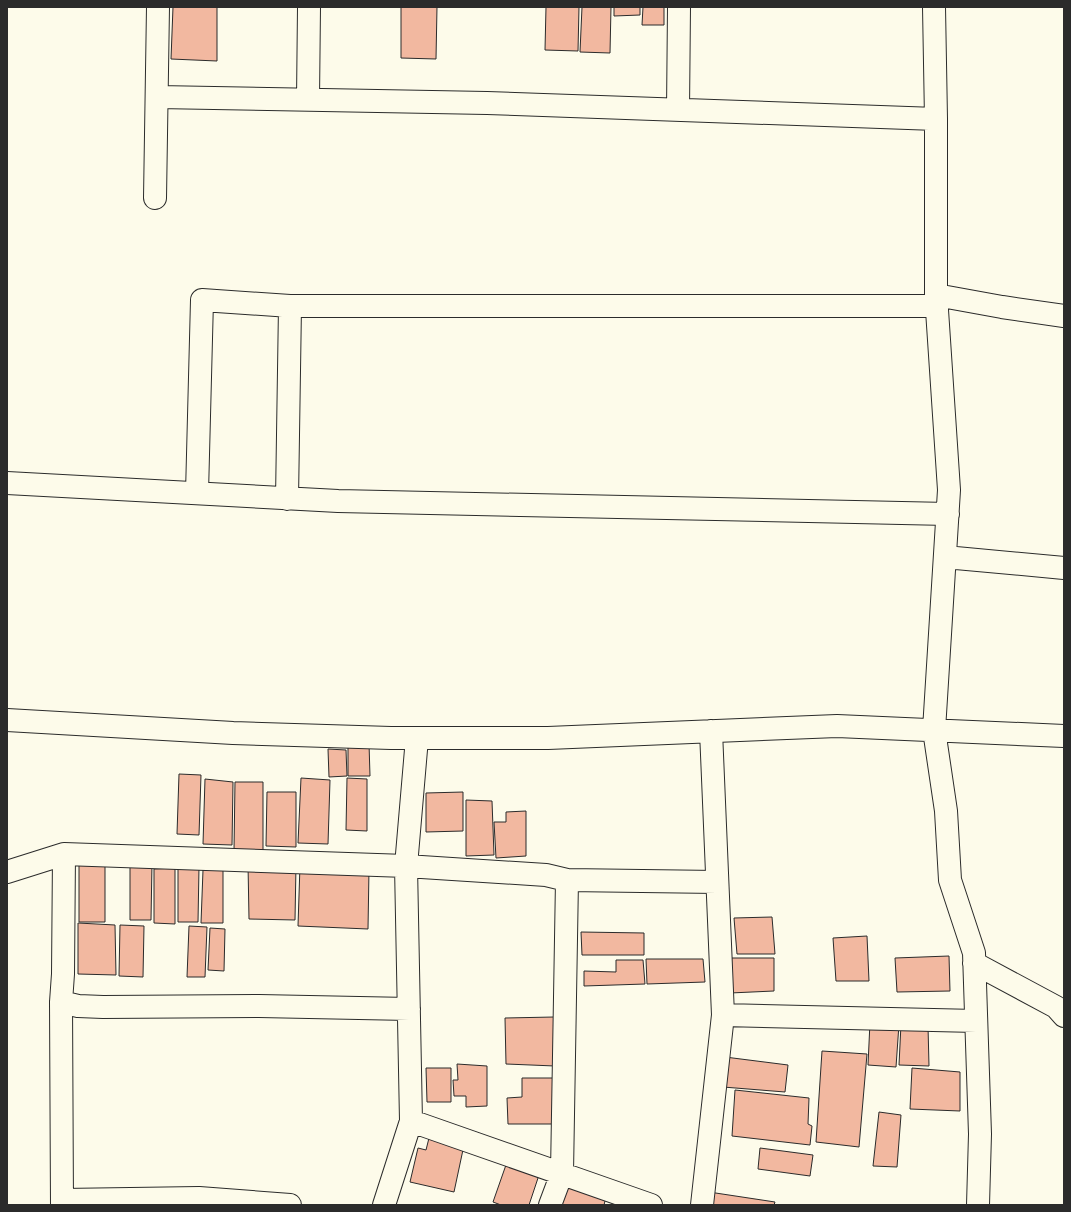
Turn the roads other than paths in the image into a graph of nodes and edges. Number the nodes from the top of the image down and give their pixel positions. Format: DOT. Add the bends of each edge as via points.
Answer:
graph roads {
  1 [pos="158,7"];
  2 [pos="309,7"];
  3 [pos="679,7"];
  4 [pos="934,7"];
  5 [pos="158,97"];
  6 [pos="308,99"];
  7 [pos="678,110"];
  8 [pos="936,119"];
  9 [pos="155,198"];
  10 [pos="937,301"];
  11 [pos="290,306"];
  12 [pos="1064,316"];
  13 [pos="7,483"];
  14 [pos="197,493"];
  15 [pos="287,499"];
  16 [pos="948,514"];
  17 [pos="945,557"];
  18 [pos="1064,568"];
  19 [pos="7,720"];
  20 [pos="934,730"];
  21 [pos="711,731"];
  22 [pos="1064,736"];
  23 [pos="417,738"];
  24 [pos="64,854"];
  25 [pos="406,866"];
  26 [pos="7,872"];
  27 [pos="567,880"];
  28 [pos="717,882"];
  29 [pos="974,962"];
  30 [pos="61,1002"];
  31 [pos="410,1009"];
  32 [pos="723,1015"];
  33 [pos="1064,1016"];
  34 [pos="976,1021"];
  35 [pos="411,1121"];
  36 [pos="562,1173"];
  37 [pos="62,1203"];
  38 [pos="290,1205"];
  39 [pos="384,1205"];
  40 [pos="550,1205"];
  41 [pos="651,1205"];
  42 [pos="702,1205"];
  43 [pos="978,1205"];
  1 -- 5 [label="street"];
  2 -- 6 [label="street"];
  3 -- 7 [label="street"];
  4 -- 8 [label="street"];
  5 -- 6 [label="street"];
  5 -- 9 [label="street"];
  6 -- 7 [label="street"];
  7 -- 8 [label="street"];
  8 -- 10 [label="street"];
  10 -- 11 [label="street"];
  10 -- 12 [label="street"];
  10 -- 16 [label="street" via="949,490"];
  11 -- 14 [label="street" via="202,300"];
  11 -- 15 [label="street"];
  13 -- 14 [label="street"];
  14 -- 15 [label="street"];
  15 -- 16 [label="street"];
  16 -- 17 [label="street"];
  17 -- 18 [label="street"];
  17 -- 20 [label="street"];
  19 -- 23 [label="street" via="233,734"];
  20 -- 21 [label="street" via="837,726"];
  20 -- 22 [label="street"];
  20 -- 29 [label="street" via="946,811 950,880 974,953"];
  21 -- 23 [label="street" via="548,738"];
  21 -- 28 [label="street"];
  23 -- 25 [label="street"];
  24 -- 25 [label="street"];
  24 -- 26 [label="street"];
  24 -- 30 [label="street"];
  25 -- 27 [label="street" via="546,875"];
  25 -- 31 [label="street"];
  27 -- 28 [label="street"];
  27 -- 36 [label="street"];
  28 -- 32 [label="street"];
  29 -- 33 [label="street" via="1056,1006"];
  29 -- 34 [label="street"];
  30 -- 31 [label="street" via="103,1007 258,1006"];
  30 -- 37 [label="street"];
  31 -- 35 [label="street"];
  32 -- 34 [label="street"];
  32 -- 42 [label="street"];
  34 -- 43 [label="street" via="980,1134"];
  35 -- 36 [label="street"];
  35 -- 39 [label="street"];
  36 -- 40 [label="street"];
  36 -- 41 [label="street"];
  37 -- 38 [label="street" via="199,1198"];
}
